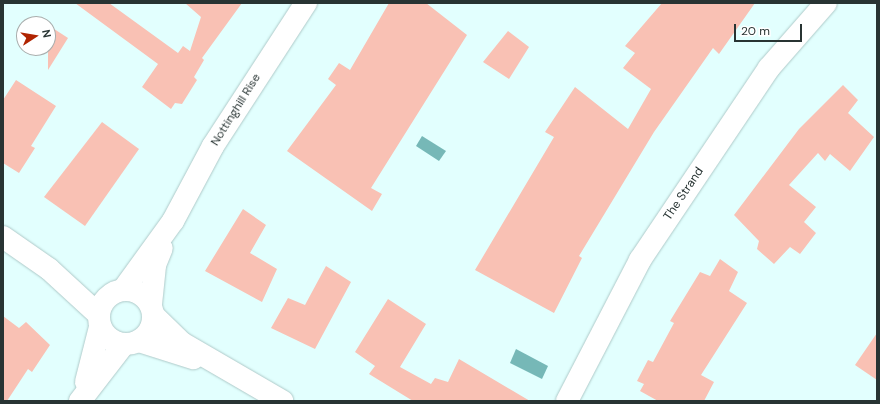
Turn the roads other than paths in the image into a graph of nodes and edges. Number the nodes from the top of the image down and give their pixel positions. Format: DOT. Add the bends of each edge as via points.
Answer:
graph roads {
  1 [pos="306,3"];
  2 [pos="826,3"];
  3 [pos="173,221"];
  4 [pos="3,237"];
  5 [pos="49,269"];
  6 [pos="117,291"];
  7 [pos="152,310"];
  8 [pos="100,321"];
  9 [pos="132,342"];
  10 [pos="226,371"];
  11 [pos="81,399"];
  12 [pos="282,401"];
  13 [pos="567,401"];
  1 -- 3 [label="street, Nottinghill Rise" via="213,146"];
  2 -- 13 [label="street, The Strand" via="769,68 640,260"];
  3 -- 6 [label="street, Nottinghill Rise"];
  3 -- 7 [label="street, Nottinghill Rise" via="155,265"];
  4 -- 5 [label="street"];
  5 -- 6 [label="street" via="86,287"];
  5 -- 8 [label="street"];
  6 -- 7 [label="street" via="143,295"];
  6 -- 8 [label="street" via="102,303"];
  7 -- 9 [label="street" via="151,328"];
  7 -- 10 [label="street" via="182,343"];
  8 -- 9 [label="street" via="110,339"];
  8 -- 11 [label="street"];
  9 -- 10 [label="street" via="175,350"];
  9 -- 11 [label="street"];
  10 -- 12 [label="street"];
}
